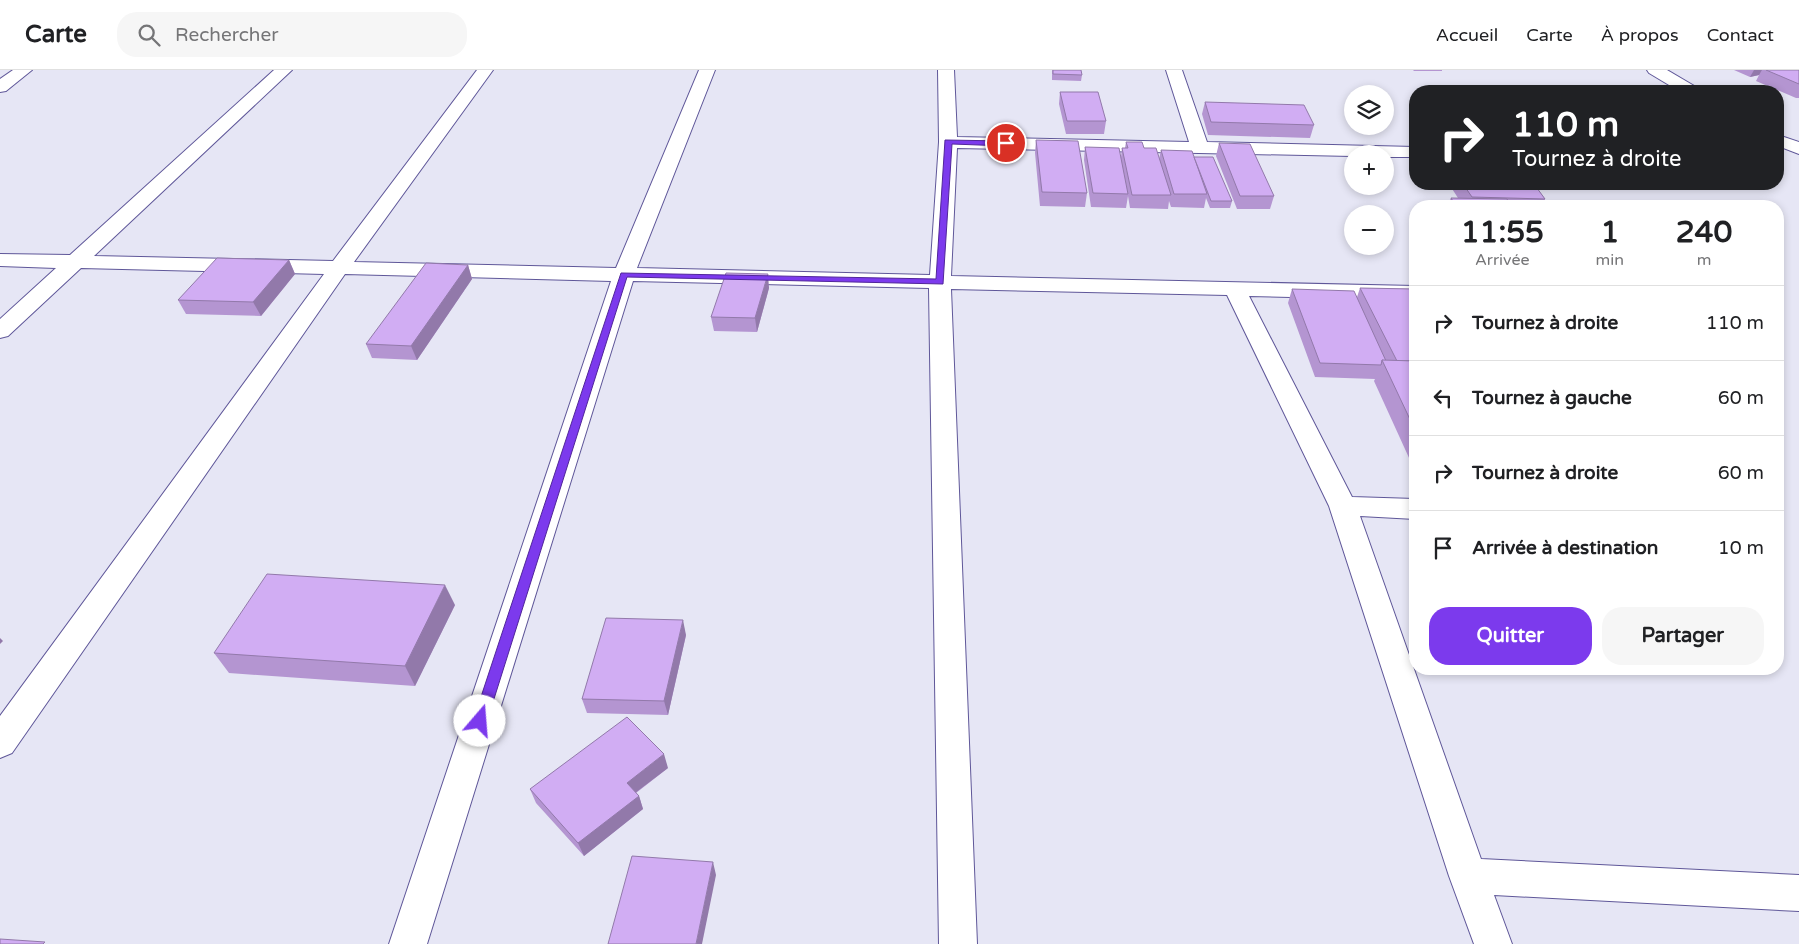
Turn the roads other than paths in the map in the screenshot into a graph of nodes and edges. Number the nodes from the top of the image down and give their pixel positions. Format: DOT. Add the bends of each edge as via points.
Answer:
graph roads {
  1 [pos="24,70"];
  2 [pos="284,70"];
  3 [pos="485,70"];
  4 [pos="707,70"];
  5 [pos="946,70"];
  6 [pos="1174,70"];
  7 [pos="1655,70"];
  8 [pos="1680,85"];
  9 [pos="0,87"];
  10 [pos="948,142"];
  11 [pos="1784,143"];
  12 [pos="1200,148"];
  13 [pos="1799,149"];
  14 [pos="1409,152"];
  15 [pos="0,260"];
  16 [pos="76,262"];
  17 [pos="339,268"];
  18 [pos="624,274"];
  19 [pos="940,282"];
  20 [pos="1235,290"];
  21 [pos="1409,294"];
  22 [pos="0,331"];
  23 [pos="1343,506"];
  24 [pos="1409,509"];
  25 [pos="0,743"];
  26 [pos="1468,876"];
  27 [pos="1799,893"];
  28 [pos="408,944"];
  29 [pos="958,944"];
  30 [pos="1493,944"];
  1 -- 9 [label="street"];
  2 -- 16 [label="street"];
  3 -- 17 [label="street"];
  4 -- 18 [label="street"];
  5 -- 10 [label="street"];
  6 -- 12 [label="street"];
  7 -- 8 [label="street"];
  10 -- 12 [label="street"];
  10 -- 19 [label="street"];
  11 -- 13 [label="street"];
  12 -- 14 [label="street"];
  15 -- 16 [label="street"];
  16 -- 17 [label="street"];
  16 -- 22 [label="street"];
  17 -- 18 [label="street"];
  17 -- 25 [label="street"];
  18 -- 19 [label="street"];
  18 -- 28 [label="street"];
  19 -- 20 [label="street"];
  19 -- 29 [label="street"];
  20 -- 21 [label="street"];
  20 -- 23 [label="street"];
  23 -- 24 [label="street"];
  23 -- 26 [label="street"];
  26 -- 27 [label="street"];
  26 -- 30 [label="street"];
}
